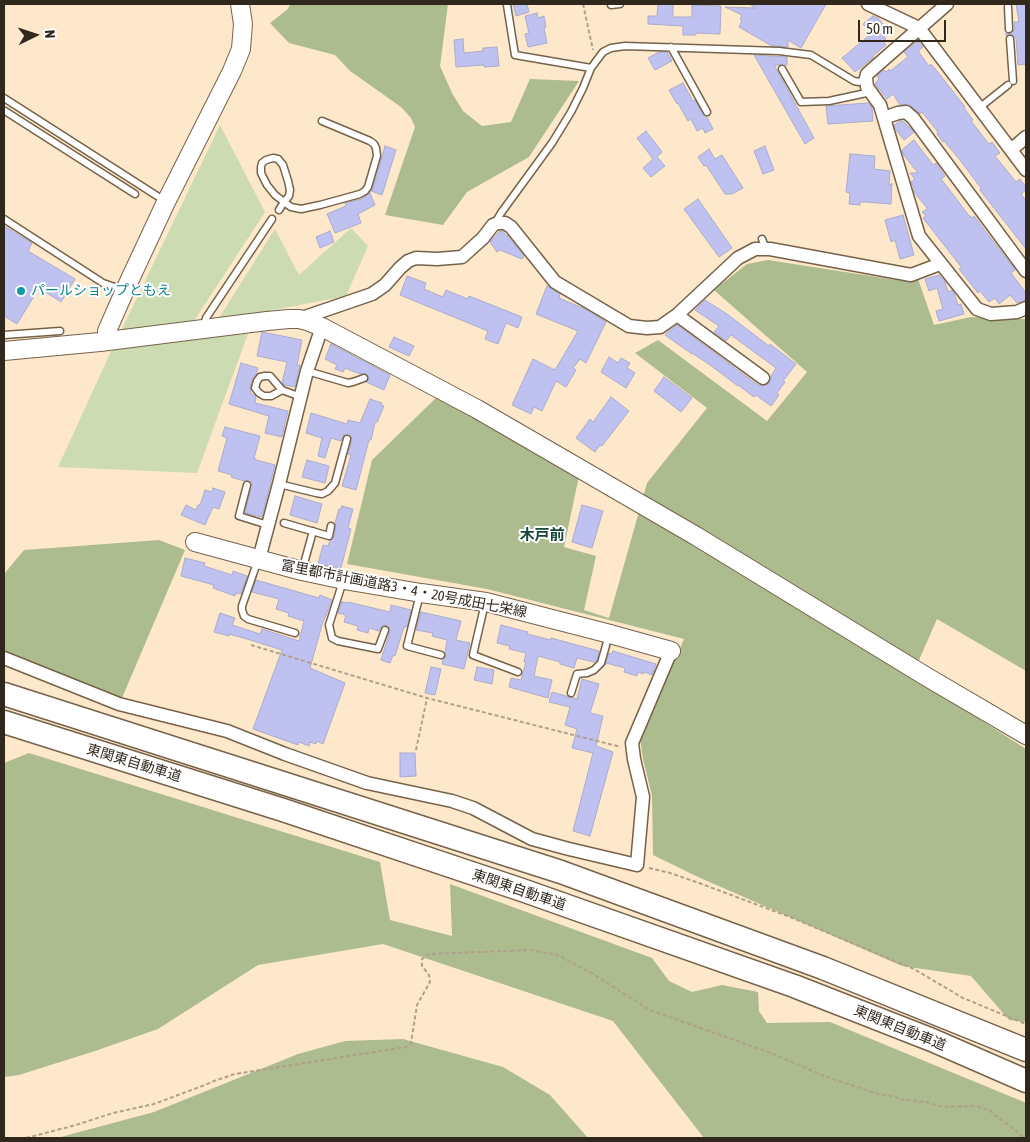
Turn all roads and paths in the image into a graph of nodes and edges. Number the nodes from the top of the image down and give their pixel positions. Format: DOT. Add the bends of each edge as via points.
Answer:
graph roads {
  1 [pos="240,4"];
  2 [pos="583,4"];
  3 [pos="620,4"];
  4 [pos="868,4"];
  5 [pos="947,4"];
  6 [pos="507,5"];
  7 [pos="611,5"];
  8 [pos="1008,7"];
  9 [pos="918,28"];
  10 [pos="1010,29"];
  11 [pos="1010,39"];
  12 [pos="671,47"];
  13 [pos="596,60"];
  14 [pos="591,68"];
  15 [pos="782,69"];
  16 [pos="866,78"];
  17 [pos="871,92"];
  18 [pos="4,98"];
  19 [pos="979,108"];
  20 [pos="5,111"];
  21 [pos="707,112"];
  22 [pos="884,118"];
  23 [pos="322,121"];
  24 [pos="1026,137"];
  25 [pos="1010,150"];
  26 [pos="1026,170"];
  27 [pos="135,194"];
  28 [pos="166,202"];
  29 [pos="284,202"];
  30 [pos="279,210"];
  31 [pos="4,219"];
  32 [pos="272,219"];
  33 [pos="498,223"];
  34 [pos="940,264"];
  35 [pos="1026,271"];
  36 [pos="124,290"];
  37 [pos="1026,308"];
  38 [pos="677,315"];
  39 [pos="298,319"];
  40 [pos="322,327"];
  41 [pos="203,330"];
  42 [pos="60,331"];
  43 [pos="4,335"];
  44 [pos="107,341"];
  45 [pos="4,352"];
  46 [pos="307,371"];
  47 [pos="364,378"];
  48 [pos="764,378"];
  49 [pos="282,390"];
  50 [pos="301,397"];
  51 [pos="347,439"];
  52 [pos="279,484"];
  53 [pos="247,485"];
  54 [pos="284,522"];
  55 [pos="268,525"];
  56 [pos="331,526"];
  57 [pos="313,531"];
  58 [pos="195,542"];
  59 [pos="259,559"];
  60 [pos="302,571"];
  61 [pos="344,580"];
  62 [pos="420,593"];
  63 [pos="486,602"];
  64 [pos="385,630"];
  65 [pos="295,633"];
  66 [pos="610,634"];
  67 [pos="251,645"];
  68 [pos="671,651"];
  69 [pos="441,654"];
  70 [pos="4,658"];
  71 [pos="518,672"];
  72 [pos="571,693"];
  73 [pos="4,694"];
  74 [pos="427,698"];
  75 [pos="4,722"];
  76 [pos="1026,735"];
  77 [pos="416,750"];
  78 [pos="633,750"];
  79 [pos="637,865"];
  80 [pos="1026,1024"];
  81 [pos="1026,1050"];
  82 [pos="1026,1080"];
  83 [pos="26,1138"];
  84 [pos="1025,1138"];
  1 -- 28 [label="street" via="243,24 241,49"];
  2 -- 13 [label="path"];
  3 -- 7 [label="lane"];
  4 -- 9 [label="street"];
  5 -- 9 [label="street"];
  6 -- 14 [label="lane" via="514,55"];
  8 -- 10 [label="lane"];
  9 -- 16 [label="street"];
  9 -- 19 [label="street"];
  11 -- 19 [label="lane" via="1010,83"];
  12 -- 13 [label="lane" via="619,46 603,52"];
  12 -- 16 [label="lane" via="811,55 854,81"];
  12 -- 21 [label="lane"];
  13 -- 14 [label="lane"];
  14 -- 33 [label="lane" via="571,112 501,213"];
  15 -- 17 [label="lane" via="801,102 828,101"];
  16 -- 17 [label="street"];
  17 -- 22 [label="street"];
  18 -- 28 [label="lane"];
  19 -- 25 [label="street"];
  20 -- 27 [label="lane"];
  22 -- 34 [label="street" via="918,236"];
  22 -- 35 [label="street" via="906,112 913,118"];
  23 -- 29 [label="lane" via="374,144 377,156 368,187 360,194 300,209"];
  24 -- 25 [label="street"];
  25 -- 26 [label="street"];
  28 -- 36 [label="street"];
  29 -- 29 [label="lane" via="290,190 283,165 278,159 266,160 260,167 261,172 267,185"];
  29 -- 30 [label="lane"];
  31 -- 36 [label="lane" via="104,283"];
  32 -- 41 [label="lane" via="206,318"];
  33 -- 38 [label="street" via="511,227 555,282 629,326 660,327"];
  33 -- 39 [label="street" via="462,257 408,261 372,294"];
  34 -- 37 [label="street" via="977,309 991,314"];
  34 -- 38 [label="street" via="911,275 764,244 738,258"];
  36 -- 44 [label="street" via="107,331"];
  38 -- 48 [label="street"];
  39 -- 40 [label="street"];
  39 -- 41 [label="street"];
  40 -- 46 [label="street"];
  40 -- 76 [label="street" via="553,453"];
  41 -- 44 [label="street"];
  42 -- 43 [label="lane"];
  44 -- 45 [label="street"];
  46 -- 47 [label="lane" via="348,383"];
  46 -- 50 [label="street"];
  49 -- 50 [label="lane"];
  50 -- 52 [label="street"];
  51 -- 52 [label="lane" via="335,483 328,491 322,494"];
  52 -- 55 [label="street"];
  53 -- 55 [label="lane" via="238,516"];
  54 -- 57 [label="lane"];
  55 -- 59 [label="street"];
  56 -- 57 [label="lane" via="329,536"];
  57 -- 60 [label="lane"];
  58 -- 59 [label="street, 富里都市計画道路3・4・20号成田七栄線"];
  59 -- 60 [label="street, 富里都市計画道路3・4・20号成田七栄線"];
  59 -- 65 [label="lane" via="242,606 244,616"];
  60 -- 61 [label="street, 富里都市計画道路3・4・20号成田七栄線"];
  61 -- 62 [label="street, 富里都市計画道路3・4・20号成田七栄線"];
  61 -- 64 [label="lane" via="330,626 332,638 378,648"];
  62 -- 63 [label="street, 富里都市計画道路3・4・20号成田七栄線"];
  62 -- 69 [label="lane" via="407,646"];
  63 -- 66 [label="street, 富里都市計画道路3・4・20号成田七栄線"];
  63 -- 71 [label="lane" via="473,656"];
  66 -- 68 [label="street, 富里都市計画道路3・4・20号成田七栄線"];
  66 -- 72 [label="lane" via="601,663 588,673 577,674"];
  67 -- 74 [label="path"];
  68 -- 78 [label="street" via="632,743"];
  70 -- 79 [label="street" via="119,704 227,731 367,783 473,808 532,838"];
  73 -- 81 [label="highway, 東関東自動車道" via="561,872 823,968"];
  74 -- 77 [label="path"];
  74 -- 78 [label="path"];
  75 -- 82 [label="highway, 東関東自動車道" via="522,890 794,986"];
  78 -- 79 [label="street" via="643,797"];
  79 -- 80 [label="path" via="699,883 790,918 914,969 963,998"];
  83 -- 84 [label="path" via="154,1104 235,1074 406,1047 411,1042 417,1005 430,982 422,959 429,954 530,950 558,955 650,1010 878,1094 943,1107 976,1106 989,1110"];
}
